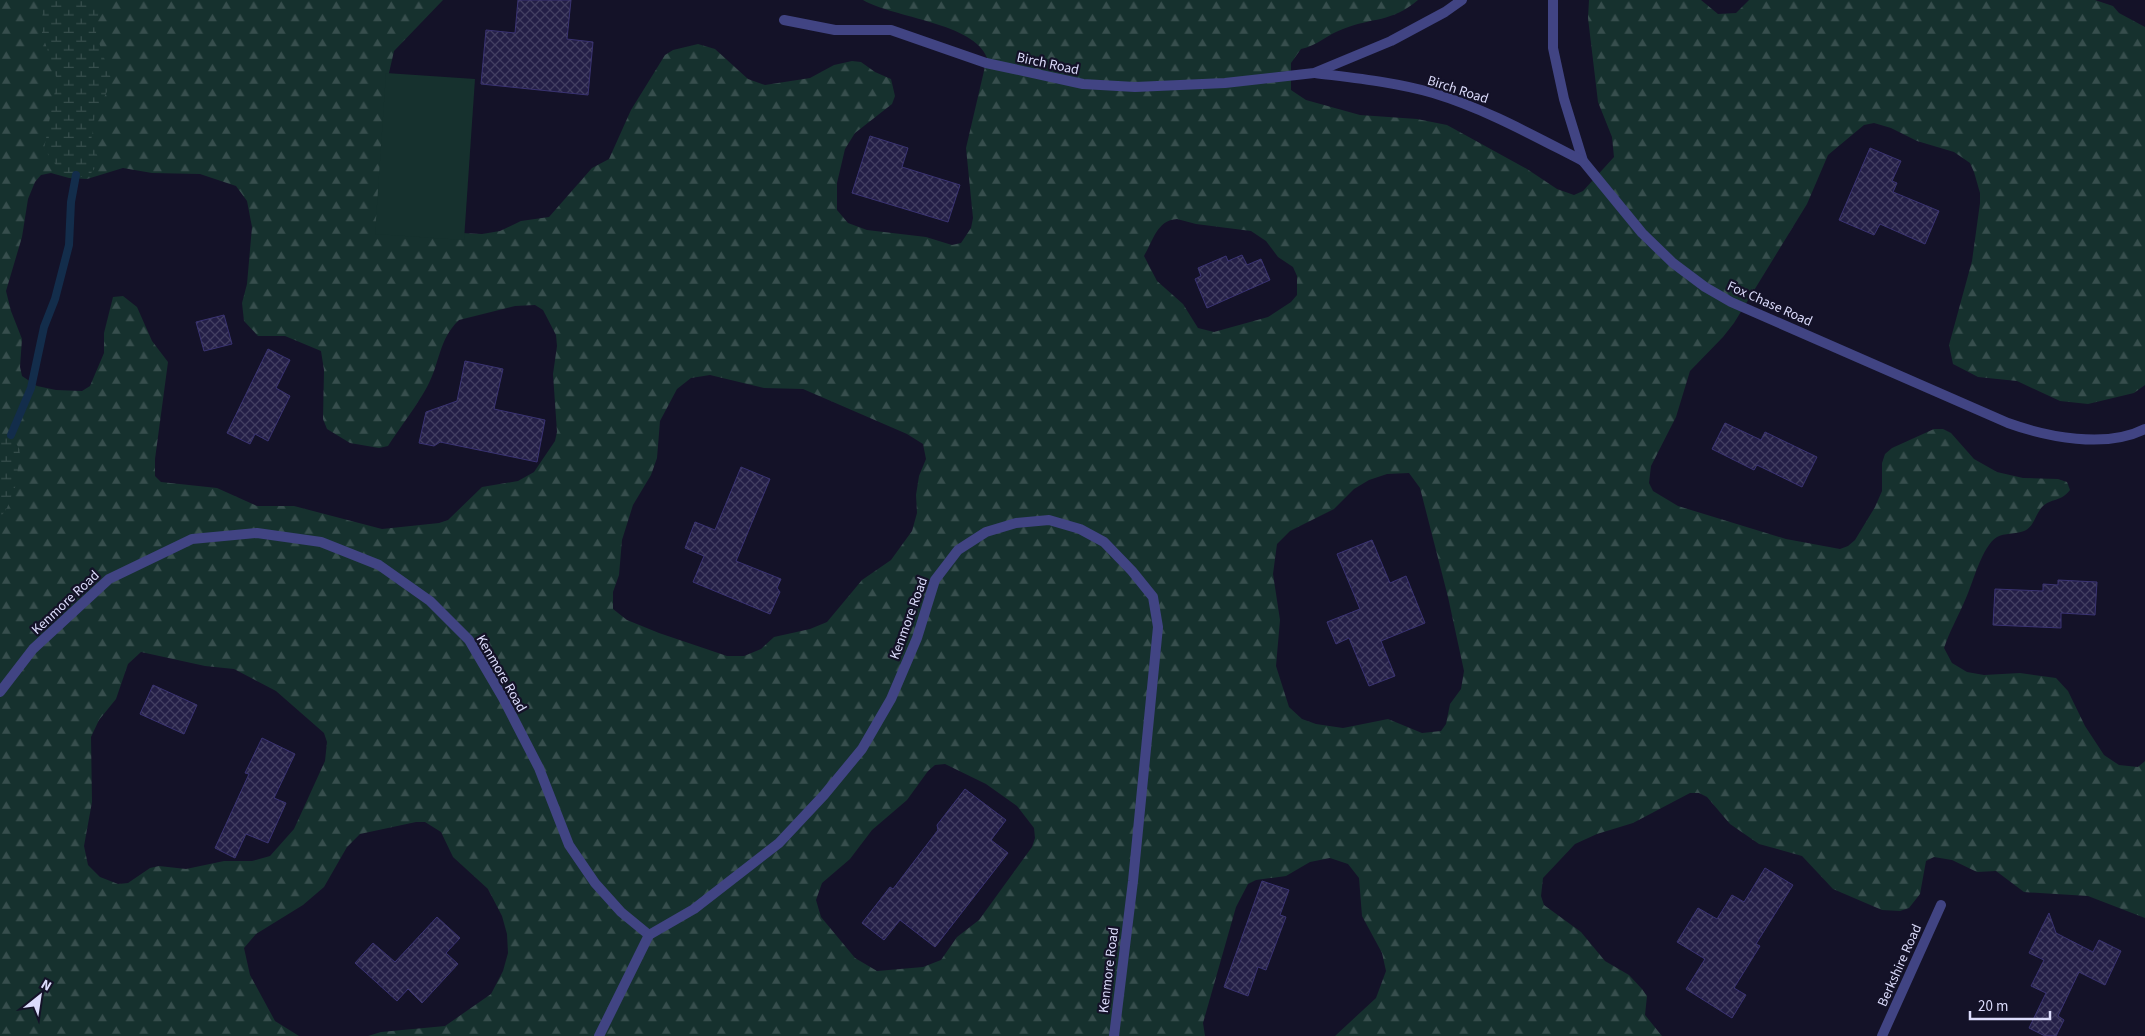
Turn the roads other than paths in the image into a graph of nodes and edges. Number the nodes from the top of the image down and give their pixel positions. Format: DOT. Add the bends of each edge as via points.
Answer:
graph roads {
  1 [pos="1462,0"];
  2 [pos="1553,0"];
  3 [pos="784,20"];
  4 [pos="1314,73"];
  5 [pos="1583,161"];
  6 [pos="2145,429"];
  7 [pos="0,692"];
  8 [pos="1941,905"];
  9 [pos="649,935"];
  10 [pos="599,1036"];
  11 [pos="1114,1036"];
  12 [pos="1882,1036"];
  1 -- 4 [label="street, Birch Road" via="1392,41"];
  2 -- 5 [label="street, Fox Chase Road" via="1554,48 1564,99"];
  3 -- 4 [label="street, Birch Road" via="835,30 891,30 986,63 1083,84 1135,87 1207,84"];
  4 -- 5 [label="street, Birch Road" via="1432,93 1484,111"];
  5 -- 6 [label="street, Fox Chase Road" via="1642,233 1673,263 1705,288 1731,302 2036,433 2068,439 2116,437"];
  7 -- 9 [label="street, Kenmore Road" via="33,649 109,579 192,539 257,533 321,542 379,565 430,601 469,640 538,768 569,844 594,882 621,912"];
  8 -- 12 [label="street, Berkshire Road"];
  9 -- 10 [label="street"];
  9 -- 11 [label="street, Kenmore Road" via="694,909 778,843 862,749 891,698 917,638 935,580 958,550 986,532 1016,523 1049,520 1080,529 1104,542 1153,597 1158,627"];
}
